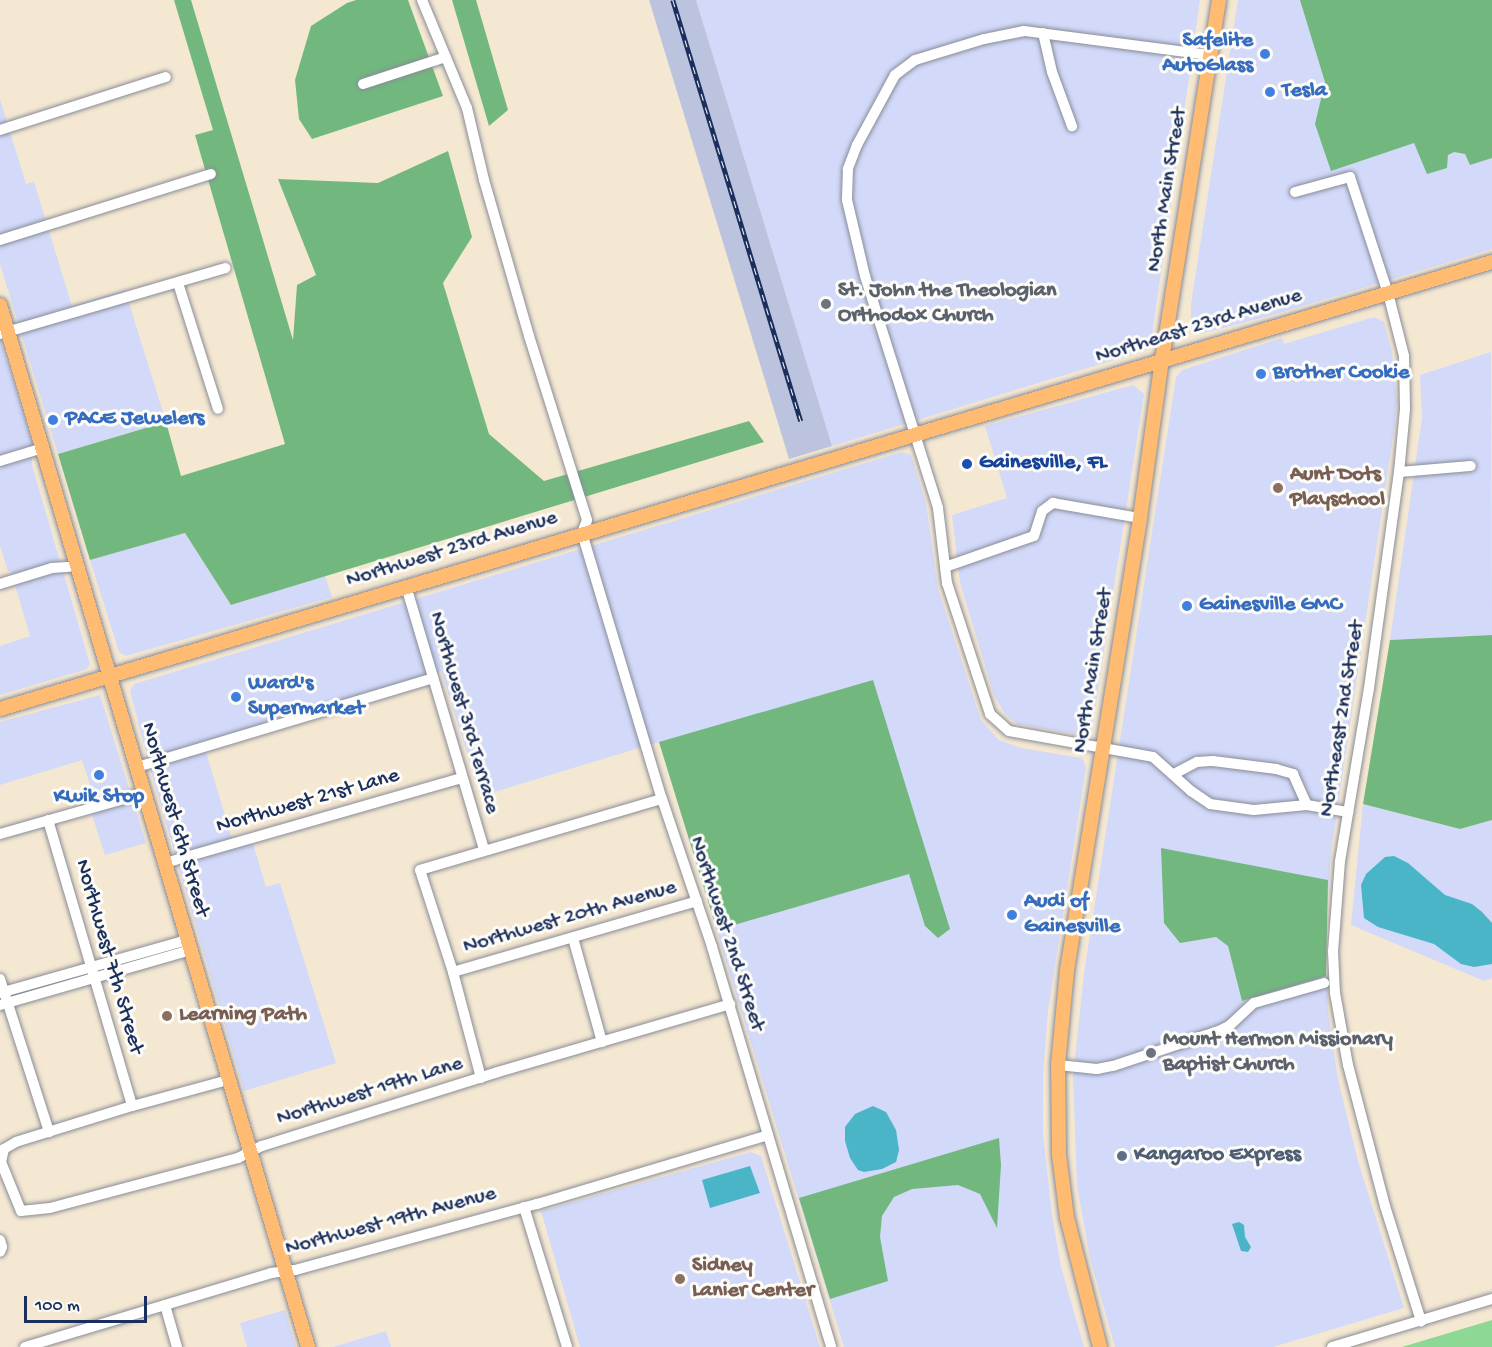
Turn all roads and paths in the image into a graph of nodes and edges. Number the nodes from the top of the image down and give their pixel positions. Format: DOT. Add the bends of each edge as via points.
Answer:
graph roads {
  1 [pos="422,0"];
  2 [pos="1218,0"];
  3 [pos="1042,33"];
  4 [pos="1209,55"];
  5 [pos="446,57"];
  6 [pos="166,77"];
  7 [pos="363,84"];
  8 [pos="1072,126"];
  9 [pos="0,130"];
  10 [pos="211,174"];
  11 [pos="1295,192"];
  12 [pos="0,240"];
  13 [pos="1492,262"];
  14 [pos="226,268"];
  15 [pos="178,283"];
  16 [pos="1388,293"];
  17 [pos="0,305"];
  18 [pos="4,333"];
  19 [pos="1162,360"];
  20 [pos="218,409"];
  21 [pos="917,433"];
  22 [pos="43,448"];
  23 [pos="0,461"];
  24 [pos="1471,466"];
  25 [pos="1399,472"];
  26 [pos="1140,518"];
  27 [pos="582,533"];
  28 [pos="79,566"];
  29 [pos="945,567"];
  30 [pos="0,584"];
  31 [pos="406,586"];
  32 [pos="111,676"];
  33 [pos="433,678"];
  34 [pos="0,709"];
  35 [pos="1103,747"];
  36 [pos="137,767"];
  37 [pos="1174,774"];
  38 [pos="461,778"];
  39 [pos="145,793"];
  40 [pos="662,800"];
  41 [pos="1307,805"];
  42 [pos="1348,812"];
  43 [pos="48,820"];
  44 [pos="0,834"];
  45 [pos="484,850"];
  46 [pos="165,863"];
  47 [pos="697,901"];
  48 [pos="573,939"];
  49 [pos="189,945"];
  50 [pos="92,972"];
  51 [pos="453,972"];
  52 [pos="0,979"];
  53 [pos="1324,983"];
  54 [pos="3,999"];
  55 [pos="730,1004"];
  56 [pos="602,1042"];
  57 [pos="1058,1065"];
  58 [pos="481,1078"];
  59 [pos="228,1080"];
  60 [pos="132,1106"];
  61 [pos="49,1132"];
  62 [pos="768,1135"];
  63 [pos="249,1152"];
  64 [pos="524,1207"];
  65 [pos="0,1240"];
  66 [pos="0,1252"];
  67 [pos="285,1272"];
  68 [pos="1492,1299"];
  69 [pos="165,1305"];
  70 [pos="1420,1321"];
  71 [pos="25,1347"];
  72 [pos="177,1347"];
  73 [pos="308,1347"];
  74 [pos="567,1347"];
  75 [pos="831,1347"];
  76 [pos="1100,1347"];
  77 [pos="1332,1347"];
  1 -- 5 [label="street, Northwest 2nd Street"];
  2 -- 4 [label="main road, North Main Street"];
  3 -- 4 [label="street"];
  3 -- 8 [label="street"];
  3 -- 21 [label="street" via="1024,31 984,39 915,60 895,75 848,169 847,200 854,236"];
  4 -- 19 [label="main road, North Main Street"];
  5 -- 7 [label="street"];
  5 -- 27 [label="street, Northwest 2nd Street" via="467,108 529,336 587,520"];
  6 -- 9 [label="street"];
  10 -- 12 [label="street"];
  11 -- 16 [label="street, Northeast 2nd Street" via="1350,177"];
  13 -- 16 [label="main road, Northeast 23rd Avenue"];
  14 -- 15 [label="street"];
  15 -- 18 [label="street"];
  15 -- 20 [label="street"];
  16 -- 19 [label="main road, Northeast 23rd Avenue"];
  16 -- 25 [label="street, Northeast 2nd Street" via="1404,356"];
  17 -- 18 [label="main road, Northwest 6th Street"];
  18 -- 22 [label="main road, Northwest 6th Street"];
  19 -- 21 [label="main road, Northeast 23rd Avenue"];
  19 -- 26 [label="main road, North Main Street"];
  21 -- 27 [label="main road, Northwest 23rd Avenue"];
  21 -- 29 [label="street" via="938,508"];
  22 -- 23 [label="street"];
  22 -- 28 [label="main road, Northwest 6th Street"];
  24 -- 25 [label="street"];
  25 -- 42 [label="street, Northeast 2nd Street" via="1368,699"];
  26 -- 29 [label="street" via="1053,503 1042,511 1034,536"];
  26 -- 35 [label="main road, North Main Street"];
  27 -- 31 [label="main road, Northwest 23rd Avenue"];
  27 -- 40 [label="street, Northwest 2nd Street"];
  28 -- 30 [label="street" via="52,568"];
  28 -- 32 [label="main road, Northwest 6th Street"];
  29 -- 35 [label="street" via="990,714 1009,731"];
  31 -- 32 [label="main road, Northwest 23rd Avenue"];
  31 -- 33 [label="street, Northwest 3rd Terrace"];
  32 -- 34 [label="main road, Northwest 23rd Avenue"];
  32 -- 36 [label="main road, Northwest 6th Street"];
  33 -- 36 [label="street"];
  33 -- 38 [label="street, Northwest 3rd Terrace" via="460,763"];
  35 -- 37 [label="street" via="1153,757"];
  35 -- 57 [label="main road, North Main Street" via="1066,970"];
  36 -- 39 [label="main road, Northwest 6th Street"];
  37 -- 41 [label="street" via="1210,804 1254,810"];
  37 -- 41 [label="street" via="1197,762 1213,761 1276,769 1293,774"];
  38 -- 45 [label="street, Northwest 3rd Terrace"];
  38 -- 46 [label="street, Northwest 21st Lane"];
  39 -- 43 [label="street"];
  39 -- 46 [label="main road, Northwest 6th Street"];
  40 -- 45 [label="street"];
  40 -- 47 [label="street, Northwest 2nd Street"];
  41 -- 42 [label="street"];
  42 -- 70 [label="street, Northeast 2nd Street" via="1335,902 1335,993 1348,1065"];
  43 -- 44 [label="street"];
  43 -- 50 [label="street, Northwest 7th Street"];
  45 -- 51 [label="street" via="420,870"];
  46 -- 49 [label="main road, Northwest 6th Street"];
  47 -- 48 [label="street, Northwest 20th Avenue"];
  47 -- 55 [label="street, Northwest 2nd Street"];
  48 -- 51 [label="street, Northwest 20th Avenue"];
  48 -- 56 [label="street"];
  49 -- 50 [label="street"];
  49 -- 59 [label="main road, Northwest 6th Street"];
  50 -- 54 [label="street"];
  50 -- 60 [label="street, Northwest 7th Street"];
  51 -- 58 [label="street"];
  52 -- 54 [label="street"];
  53 -- 57 [label="street" via="1254,1003 1219,1031 1113,1066"];
  54 -- 61 [label="street"];
  55 -- 56 [label="street, Northwest 19th Lane"];
  55 -- 62 [label="street, Northwest 2nd Street"];
  56 -- 58 [label="street, Northwest 19th Lane"];
  57 -- 76 [label="main road, North Main Street" via="1059,1155 1067,1218"];
  58 -- 63 [label="street, Northwest 19th Lane"];
  59 -- 60 [label="street"];
  59 -- 63 [label="main road, Northwest 6th Street"];
  60 -- 61 [label="street"];
  61 -- 63 [label="street, Northwest 19th Lane" via="4,1149 1,1162 21,1211 50,1208"];
  62 -- 64 [label="street, Northwest 19th Avenue"];
  62 -- 75 [label="street, Northwest 2nd Street"];
  63 -- 67 [label="main road, Northwest 6th Street"];
  64 -- 67 [label="street, Northwest 19th Avenue"];
  64 -- 74 [label="street"];
  65 -- 66 [label="street"];
  67 -- 69 [label="street, Northwest 19th Avenue"];
  67 -- 73 [label="main road, Northwest 6th Street"];
  68 -- 70 [label="street"];
  69 -- 71 [label="street, Northwest 19th Avenue"];
  69 -- 72 [label="street"];
  70 -- 77 [label="street"];
}
